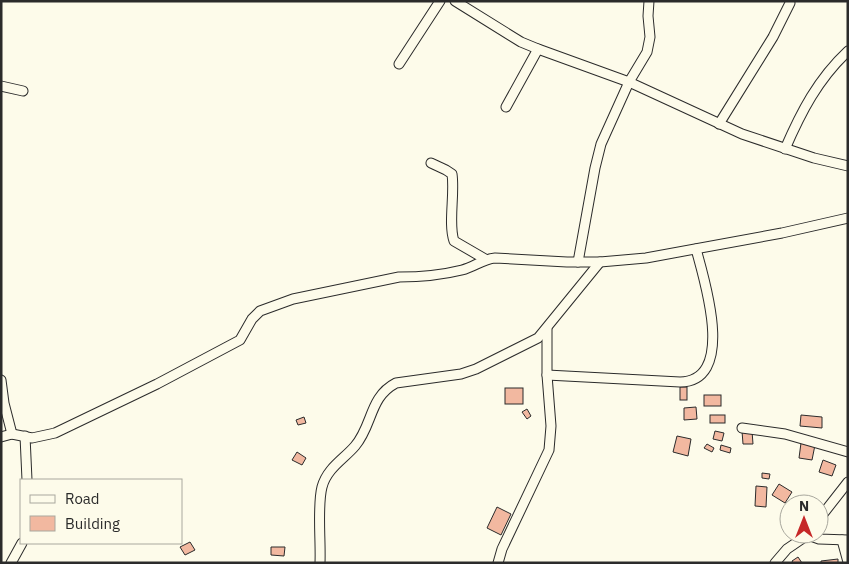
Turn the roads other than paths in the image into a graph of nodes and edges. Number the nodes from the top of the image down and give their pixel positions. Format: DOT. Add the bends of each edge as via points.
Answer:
graph roads {
  1 [pos="440,1"];
  2 [pos="456,1"];
  3 [pos="649,1"];
  4 [pos="790,3"];
  5 [pos="538,49"];
  6 [pos="848,52"];
  7 [pos="399,64"];
  8 [pos="629,82"];
  9 [pos="1,86"];
  10 [pos="23,91"];
  11 [pos="506,107"];
  12 [pos="719,124"];
  13 [pos="785,149"];
  14 [pos="431,163"];
  15 [pos="848,166"];
  16 [pos="848,218"];
  17 [pos="696,248"];
  18 [pos="485,259"];
  19 [pos="578,262"];
  20 [pos="600,262"];
  21 [pos="547,329"];
  22 [pos="547,375"];
  23 [pos="1,380"];
  24 [pos="742,428"];
  25 [pos="12,434"];
  26 [pos="1,436"];
  27 [pos="25,436"];
  28 [pos="848,452"];
  29 [pos="27,479"];
  30 [pos="848,482"];
  31 [pos="829,507"];
  32 [pos="829,539"];
  33 [pos="845,540"];
  34 [pos="21,544"];
  35 [pos="795,544"];
  36 [pos="848,562"];
  37 [pos="11,563"];
  38 [pos="320,563"];
  39 [pos="498,563"];
  40 [pos="774,563"];
  1 -- 7 [label="street"];
  2 -- 5 [label="street" via="521,42"];
  3 -- 8 [label="street" via="647,52"];
  4 -- 12 [label="street" via="773,37"];
  5 -- 8 [label="street"];
  5 -- 11 [label="street"];
  6 -- 13 [label="street" via="812,92"];
  8 -- 12 [label="street"];
  8 -- 19 [label="street" via="595,168"];
  9 -- 10 [label="street"];
  12 -- 13 [label="street"];
  13 -- 15 [label="street"];
  14 -- 18 [label="street" via="452,174 454,240"];
  16 -- 17 [label="street"];
  17 -- 20 [label="street" via="646,258"];
  17 -- 22 [label="street" via="713,323 710,356 702,373 692,380 680,382"];
  18 -- 19 [label="street"];
  18 -- 27 [label="street" via="464,270 399,277 332,290 260,311 240,340 62,430 40,437"];
  19 -- 20 [label="street"];
  20 -- 21 [label="street"];
  21 -- 22 [label="street"];
  21 -- 38 [label="street" via="538,338 476,369 396,383 380,394 361,438 324,480 320,498"];
  22 -- 39 [label="street" via="551,426 549,450"];
  23 -- 25 [label="street"];
  24 -- 28 [label="street" via="785,434"];
  25 -- 26 [label="street"];
  25 -- 27 [label="street"];
  27 -- 29 [label="street"];
  30 -- 31 [label="street"];
  32 -- 33 [label="street"];
  33 -- 36 [label="street"];
  34 -- 37 [label="street"];
  35 -- 40 [label="street"];
}
